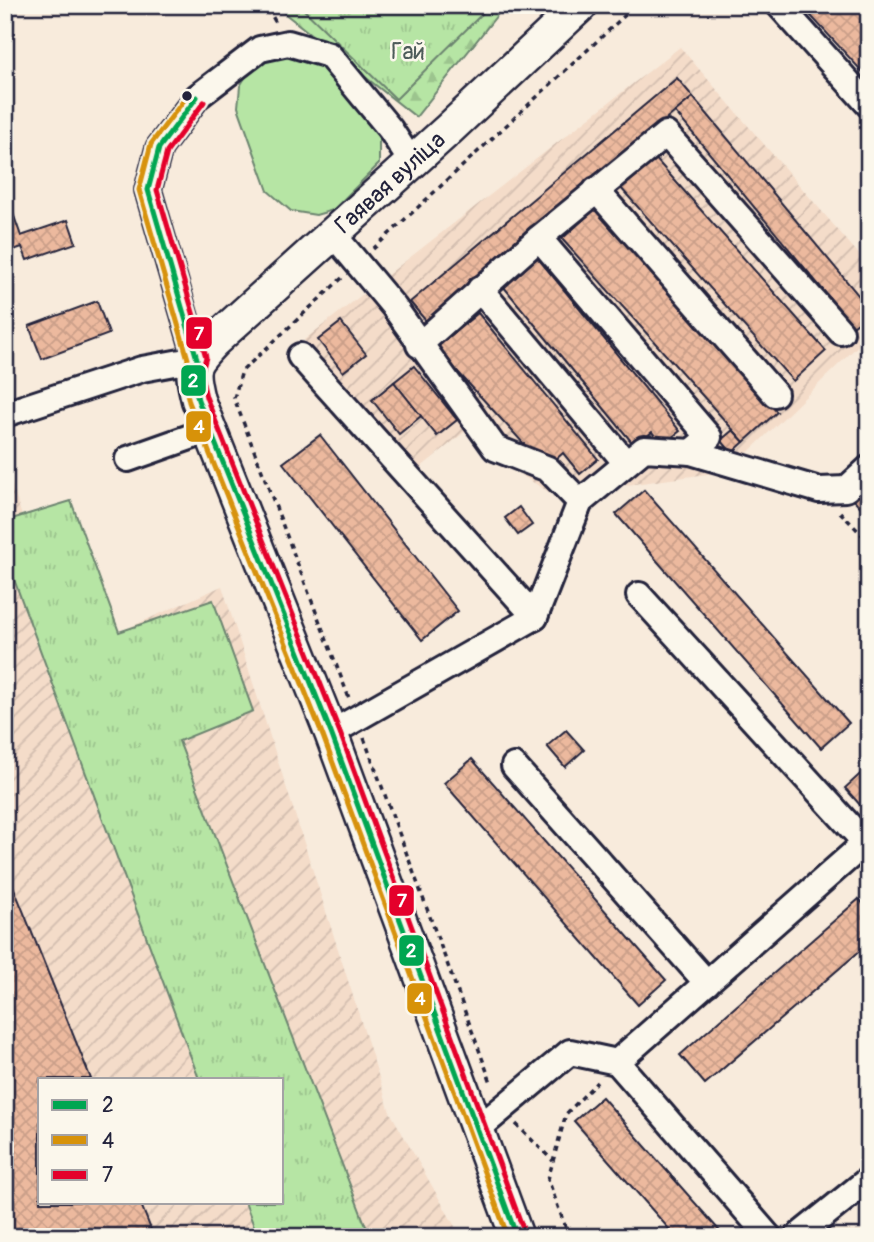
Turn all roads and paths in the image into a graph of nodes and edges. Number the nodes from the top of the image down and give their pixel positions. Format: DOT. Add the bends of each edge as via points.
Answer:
graph roads {
  1 [pos="580,5"];
  2 [pos="636,5"];
  3 [pos="779,5"];
  4 [pos="869,105"];
  5 [pos="412,163"];
  6 [pos="596,190"];
  7 [pos="333,234"];
  8 [pos="539,238"];
  9 [pos="357,264"];
  10 [pos="480,289"];
  11 [pos="841,332"];
  12 [pos="419,345"];
  13 [pos="300,356"];
  14 [pos="197,359"];
  15 [pos="775,394"];
  16 [pos="5,414"];
  17 [pos="210,430"];
  18 [pos="691,452"];
  19 [pos="128,459"];
  20 [pos="626,463"];
  21 [pos="869,468"];
  22 [pos="819,490"];
  23 [pos="580,502"];
  24 [pos="869,542"];
  25 [pos="639,595"];
  26 [pos="536,617"];
  27 [pos="344,725"];
  28 [pos="514,766"];
  29 [pos="867,845"];
  30 [pos="707,983"];
  31 [pos="617,1062"];
  32 [pos="490,1118"];
  33 [pos="553,1161"];
  34 [pos="869,1179"];
  35 [pos="517,1237"];
  36 [pos="569,1237"];
  37 [pos="769,1237"];
  38 [pos="797,1237"];
  1 -- 5 [label="main road, Гаявая вуліца"];
  2 -- 9 [label="path"];
  3 -- 4 [label="lane"];
  5 -- 7 [label="main road, Гаявая вуліца"];
  5 -- 14 [label="lane" via="329,55 288,43 260,49 197,97 159,148 148,190"];
  6 -- 8 [label="lane"];
  6 -- 11 [label="lane" via="666,134"];
  6 -- 15 [label="lane"];
  7 -- 9 [label="lane"];
  7 -- 14 [label="main road, Гаявая вуліца"];
  8 -- 10 [label="lane"];
  8 -- 18 [label="lane" via="709,437"];
  9 -- 12 [label="lane"];
  9 -- 27 [label="path" via="242,370 234,398"];
  10 -- 12 [label="lane"];
  10 -- 20 [label="lane"];
  12 -- 23 [label="lane" via="495,448 548,469"];
  13 -- 26 [label="lane"];
  14 -- 16 [label="lane" via="142,369"];
  14 -- 17 [label="main road" via="192,375"];
  17 -- 19 [label="lane"];
  17 -- 27 [label="main road"];
  18 -- 20 [label="lane" via="644,449"];
  18 -- 22 [label="lane"];
  20 -- 23 [label="lane"];
  21 -- 22 [label="lane" via="846,489"];
  22 -- 24 [label="path"];
  23 -- 26 [label="lane"];
  25 -- 29 [label="lane"];
  26 -- 27 [label="lane"];
  27 -- 32 [label="main road"];
  27 -- 32 [label="path"];
  28 -- 30 [label="lane"];
  29 -- 30 [label="lane"];
  30 -- 31 [label="lane"];
  31 -- 32 [label="lane" via="570,1052"];
  31 -- 33 [label="path" via="566,1114"];
  31 -- 37 [label="lane"];
  32 -- 33 [label="path"];
  32 -- 35 [label="main road"];
  33 -- 36 [label="path" via="548,1179"];
  34 -- 38 [label="lane"];
}
